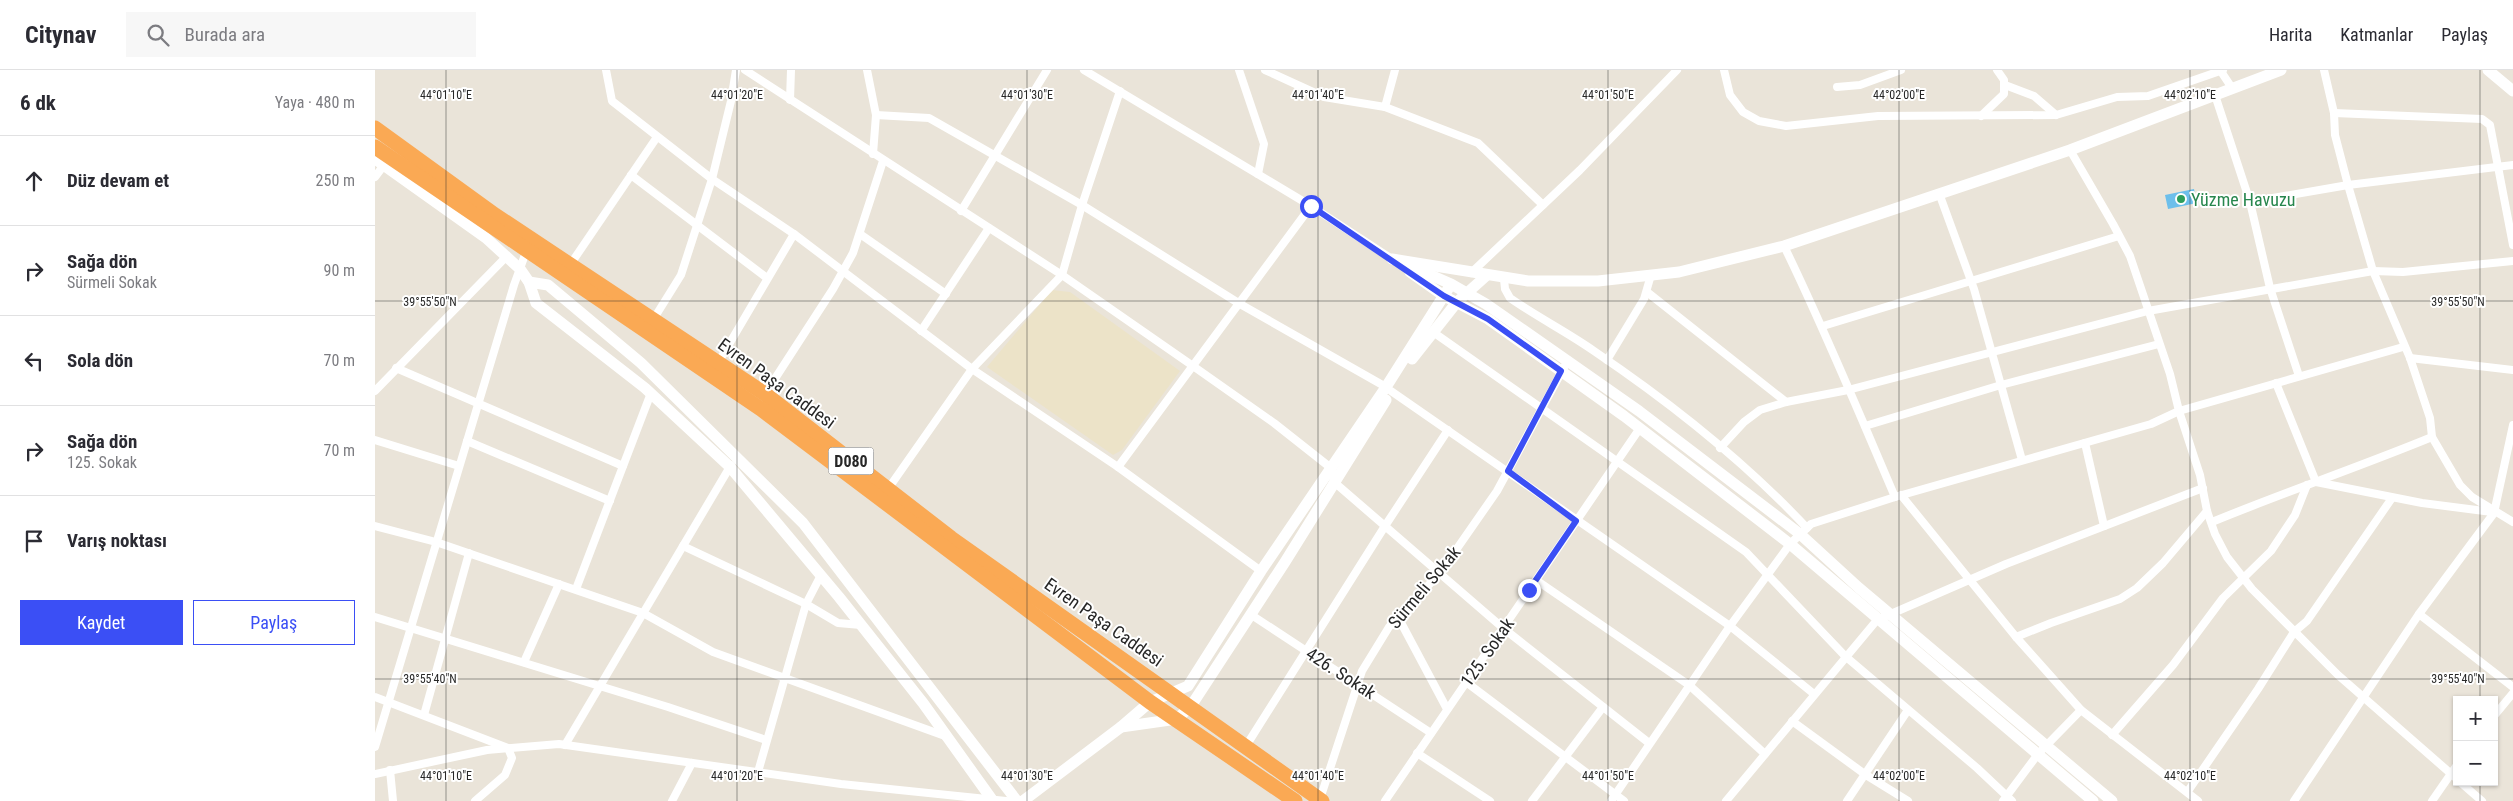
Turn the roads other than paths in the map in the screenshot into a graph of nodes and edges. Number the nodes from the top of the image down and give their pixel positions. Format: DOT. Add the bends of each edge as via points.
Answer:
graph roads {
  1 [pos="606,70"];
  2 [pos="736,70"];
  3 [pos="745,70"];
  4 [pos="791,70"];
  5 [pos="867,70"];
  6 [pos="1047,70"];
  7 [pos="1084,70"];
  8 [pos="1239,70"];
  9 [pos="1265,70"];
  10 [pos="1395,70"];
  11 [pos="1677,70"];
  12 [pos="1724,70"];
  13 [pos="1901,70"];
  14 [pos="1997,70"];
  15 [pos="2221,70"];
  16 [pos="2281,70"];
  17 [pos="2324,70"];
  18 [pos="2488,70"];
  19 [pos="2005,85"];
  20 [pos="1837,87"];
  21 [pos="2232,88"];
  22 [pos="2513,90"];
  23 [pos="1120,91"];
  24 [pos="2215,95"];
  25 [pos="790,100"];
  26 [pos="1385,107"];
  27 [pos="2334,112"];
  28 [pos="875,115"];
  29 [pos="2056,115"];
  30 [pos="1981,116"];
  31 [pos="375,128"];
  32 [pos="657,137"];
  33 [pos="375,147"];
  34 [pos="2070,150"];
  35 [pos="873,154"];
  36 [pos="996,156"];
  37 [pos="883,161"];
  38 [pos="379,162"];
  39 [pos="2513,165"];
  40 [pos="2498,167"];
  41 [pos="1257,174"];
  42 [pos="631,175"];
  43 [pos="375,177"];
  44 [pos="712,179"];
  45 [pos="2348,185"];
  46 [pos="1939,193"];
  47 [pos="2250,202"];
  48 [pos="1082,205"];
  49 [pos="1543,205"];
  50 [pos="1311,206"];
  51 [pos="961,211"];
  52 [pos="697,224"];
  53 [pos="989,228"];
  54 [pos="793,234"];
  55 [pos="859,234"];
  56 [pos="2119,236"];
  57 [pos="2513,245"];
  58 [pos="1784,246"];
  59 [pos="526,252"];
  60 [pos="506,256"];
  61 [pos="1392,259"];
  62 [pos="2513,261"];
  63 [pos="570,265"];
  64 [pos="520,269"];
  65 [pos="1460,271"];
  66 [pos="2373,271"];
  67 [pos="842,273"];
  68 [pos="1471,273"];
  69 [pos="1062,275"];
  70 [pos="1651,275"];
  71 [pos="1486,276"];
  72 [pos="767,278"];
  73 [pos="1504,279"];
  74 [pos="1971,280"];
  75 [pos="529,282"];
  76 [pos="1451,284"];
  77 [pos="2270,288"];
  78 [pos="1647,292"];
  79 [pos="1467,293"];
  80 [pos="946,294"];
  81 [pos="1444,296"];
  82 [pos="1457,302"];
  83 [pos="1240,304"];
  84 [pos="2148,311"];
  85 [pos="653,320"];
  86 [pos="1823,326"];
  87 [pos="921,331"];
  88 [pos="1433,332"];
  89 [pos="2159,344"];
  90 [pos="2403,347"];
  91 [pos="1991,352"];
  92 [pos="2409,358"];
  93 [pos="1568,360"];
  94 [pos="1607,360"];
  95 [pos="718,362"];
  96 [pos="1193,366"];
  97 [pos="396,368"];
  98 [pos="972,369"];
  99 [pos="2513,370"];
  100 [pos="1561,371"];
  101 [pos="2299,376"];
  102 [pos="2276,383"];
  103 [pos="2001,385"];
  104 [pos="1389,389"];
  105 [pos="1848,390"];
  106 [pos="375,391"];
  107 [pos="651,393"];
  108 [pos="765,394"];
  109 [pos="1786,402"];
  110 [pos="478,405"];
  111 [pos="1542,409"];
  112 [pos="2179,411"];
  113 [pos="2513,425"];
  114 [pos="1865,426"];
  115 [pos="1640,428"];
  116 [pos="1448,430"];
  117 [pos="2432,437"];
  118 [pos="375,440"];
  119 [pos="467,441"];
  120 [pos="2085,443"];
  121 [pos="1720,448"];
  122 [pos="2510,451"];
  123 [pos="735,457"];
  124 [pos="1618,460"];
  125 [pos="2021,460"];
  126 [pos="459,466"];
  127 [pos="623,466"];
  128 [pos="1118,466"];
  129 [pos="730,467"];
  130 [pos="1331,468"];
  131 [pos="1508,471"];
  132 [pos="1334,482"];
  133 [pos="2316,482"];
  134 [pos="2307,485"];
  135 [pos="2203,488"];
  136 [pos="888,489"];
  137 [pos="1898,496"];
  138 [pos="2392,498"];
  139 [pos="610,501"];
  140 [pos="2207,511"];
  141 [pos="2494,513"];
  142 [pos="1576,521"];
  143 [pos="2212,522"];
  144 [pos="2513,522"];
  145 [pos="375,526"];
  146 [pos="1385,526"];
  147 [pos="2104,526"];
  148 [pos="1803,531"];
  149 [pos="437,542"];
  150 [pos="1790,544"];
  151 [pos="683,546"];
  152 [pos="469,554"];
  153 [pos="1261,571"];
  154 [pos="1440,573"];
  155 [pos="1768,574"];
  156 [pos="821,575"];
  157 [pos="2243,577"];
  158 [pos="1536,580"];
  159 [pos="1969,580"];
  160 [pos="559,584"];
  161 [pos="576,589"];
  162 [pos="806,604"];
  163 [pos="643,613"];
  164 [pos="1250,614"];
  165 [pos="1889,614"];
  166 [pos="2419,614"];
  167 [pos="375,617"];
  168 [pos="1398,618"];
  169 [pos="1877,620"];
  170 [pos="861,625"];
  171 [pos="1730,626"];
  172 [pos="411,628"];
  173 [pos="1503,628"];
  174 [pos="2295,632"];
  175 [pos="2016,637"];
  176 [pos="447,639"];
  177 [pos="1307,651"];
  178 [pos="1845,656"];
  179 [pos="524,662"];
  180 [pos="784,679"];
  181 [pos="1466,682"];
  182 [pos="1358,684"];
  183 [pos="1689,685"];
  184 [pos="2513,687"];
  185 [pos="599,688"];
  186 [pos="1172,693"];
  187 [pos="2513,693"];
  188 [pos="1814,694"];
  189 [pos="375,697"];
  190 [pos="2363,697"];
  191 [pos="389,701"];
  192 [pos="1151,702"];
  193 [pos="1191,706"];
  194 [pos="1603,707"];
  195 [pos="1447,709"];
  196 [pos="1908,710"];
  197 [pos="2081,710"];
  198 [pos="2498,711"];
  199 [pos="424,715"];
  200 [pos="1177,719"];
  201 [pos="1792,721"];
  202 [pos="1121,727"];
  203 [pos="1431,733"];
  204 [pos="2112,735"];
  205 [pos="947,736"];
  206 [pos="766,740"];
  207 [pos="1649,743"];
  208 [pos="565,745"];
  209 [pos="2047,745"];
  210 [pos="1246,746"];
  211 [pos="375,747"];
  212 [pos="508,748"];
  213 [pos="1417,753"];
  214 [pos="1765,754"];
  215 [pos="2038,754"];
  216 [pos="1566,759"];
  217 [pos="692,763"];
  218 [pos="390,770"];
  219 [pos="758,772"];
  220 [pos="375,774"];
  221 [pos="1865,775"];
  222 [pos="2453,775"];
  223 [pos="2453,777"];
  224 [pos="2465,786"];
  225 [pos="2188,791"];
  226 [pos="1613,798"];
  227 [pos="993,799"];
  228 [pos="2007,799"];
  229 [pos="1321,800"];
  230 [pos="393,801"];
  231 [pos="475,801"];
  232 [pos="672,801"];
  233 [pos="1006,801"];
  234 [pos="1017,801"];
  235 [pos="1023,801"];
  236 [pos="1295,801"];
  237 [pos="1385,801"];
  238 [pos="1491,801"];
  239 [pos="1532,801"];
  240 [pos="1624,801"];
  241 [pos="1726,801"];
  242 [pos="1847,801"];
  243 [pos="1908,801"];
  244 [pos="2093,801"];
  245 [pos="2113,801"];
  246 [pos="2198,801"];
  247 [pos="2294,801"];
  248 [pos="2432,801"];
  249 [pos="2482,801"];
  1 -- 32 [label="street" via="612,100"];
  2 -- 44 [label="street"];
  3 -- 25 [label="street"];
  4 -- 25 [label="street"];
  5 -- 28 [label="street"];
  6 -- 36 [label="street"];
  7 -- 23 [label="street"];
  8 -- 41 [label="street" via="1264,144"];
  9 -- 26 [label="street" via="1324,97"];
  10 -- 26 [label="street"];
  11 -- 49 [label="street"];
  12 -- 30 [label="street" via="1729,95 1738,107 1749,117 1769,123 1795,126 1878,116"];
  13 -- 20 [label="street" via="1860,86"];
  14 -- 19 [label="street"];
  15 -- 21 [label="street"];
  15 -- 29 [label="street" via="2148,96 2117,97"];
  16 -- 21 [label="street"];
  17 -- 27 [label="street"];
  18 -- 22 [label="street"];
  19 -- 29 [label="street" via="2034,96"];
  19 -- 30 [label="street" via="2001,99"];
  21 -- 24 [label="street"];
  23 -- 41 [label="street"];
  23 -- 48 [label="street"];
  24 -- 34 [label="street"];
  24 -- 47 [label="street"];
  25 -- 35 [label="street"];
  26 -- 49 [label="street" via="1479,142"];
  27 -- 40 [label="street" via="2482,119 2490,125"];
  27 -- 45 [label="street" via="2335,135"];
  28 -- 35 [label="street"];
  28 -- 36 [label="street" via="929,118"];
  29 -- 30 [label="street"];
  31 -- 63 [label="highway, Evren Paşa Caddesi / D080"];
  32 -- 42 [label="street"];
  32 -- 44 [label="street"];
  33 -- 59 [label="highway, Evren Paşa Caddesi / D080"];
  34 -- 46 [label="street"];
  34 -- 56 [label="street"];
  35 -- 37 [label="street"];
  36 -- 48 [label="street"];
  36 -- 51 [label="street"];
  37 -- 51 [label="street"];
  37 -- 55 [label="street"];
  38 -- 43 [label="street"];
  38 -- 60 [label="street"];
  39 -- 40 [label="street"];
  40 -- 45 [label="street"];
  40 -- 57 [label="street"];
  41 -- 50 [label="street"];
  42 -- 52 [label="street"];
  42 -- 63 [label="street"];
  44 -- 52 [label="street"];
  44 -- 54 [label="street"];
  45 -- 47 [label="street"];
  45 -- 66 [label="street"];
  46 -- 58 [label="street"];
  46 -- 74 [label="street"];
  47 -- 77 [label="street"];
  48 -- 69 [label="street"];
  48 -- 83 [label="street"];
  49 -- 68 [label="street"];
  50 -- 61 [label="street"];
  50 -- 83 [label="street"];
  51 -- 53 [label="street"];
  52 -- 72 [label="street"];
  52 -- 85 [label="street" via="681,275"];
  53 -- 69 [label="street"];
  53 -- 80 [label="street"];
  54 -- 67 [label="street"];
  54 -- 72 [label="street"];
  55 -- 67 [label="street"];
  55 -- 80 [label="street"];
  56 -- 74 [label="street"];
  56 -- 84 [label="street" via="2130,256"];
  58 -- 70 [label="street" via="1679,272"];
  58 -- 86 [label="street"];
  59 -- 64 [label="street"];
  59 -- 192 [label="highway, Evren Paşa Caddesi / D080" via="761,409"];
  60 -- 64 [label="street"];
  60 -- 97 [label="street"];
  61 -- 65 [label="street"];
  61 -- 76 [label="street"];
  61 -- 81 [label="street"];
  62 -- 66 [label="street" via="2403,272"];
  63 -- 85 [label="highway, Evren Paşa Caddesi / D080"];
  64 -- 75 [label="street"];
  64 -- 110 [label="street"];
  65 -- 68 [label="street"];
  65 -- 76 [label="street"];
  66 -- 77 [label="street"];
  66 -- 90 [label="street"];
  67 -- 87 [label="street"];
  67 -- 108 [label="street"];
  68 -- 71 [label="street"];
  69 -- 96 [label="street"];
  69 -- 98 [label="street"];
  70 -- 73 [label="street" via="1598,281"];
  70 -- 78 [label="street"];
  71 -- 73 [label="street"];
  71 -- 79 [label="street"];
  72 -- 95 [label="street"];
  73 -- 94 [label="street" via="1510,298"];
  74 -- 86 [label="street"];
  74 -- 91 [label="street"];
  75 -- 107 [label="street" via="536,304"];
  75 -- 123 [label="street" via="548,285 641,363"];
  76 -- 79 [label="street"];
  76 -- 81 [label="street"];
  77 -- 84 [label="street"];
  77 -- 101 [label="street"];
  78 -- 94 [label="street"];
  78 -- 109 [label="street"];
  79 -- 82 [label="street"];
  79 -- 93 [label="street"];
  80 -- 87 [label="street"];
  81 -- 82 [label="street"];
  81 -- 104 [label="street"];
  82 -- 88 [label="street"];
  82 -- 100 [label="street" via="1488,319"];
  83 -- 96 [label="street"];
  83 -- 104 [label="street"];
  84 -- 89 [label="street"];
  84 -- 91 [label="street"];
  85 -- 95 [label="highway, Evren Paşa Caddesi / D080"];
  86 -- 105 [label="street"];
  87 -- 98 [label="street"];
  88 -- 104 [label="street"];
  88 -- 111 [label="street"];
  89 -- 103 [label="street"];
  89 -- 112 [label="street"];
  90 -- 92 [label="street"];
  90 -- 101 [label="street"];
  91 -- 103 [label="street"];
  91 -- 105 [label="street"];
  92 -- 99 [label="street"];
  92 -- 117 [label="street" via="2430,418"];
  93 -- 100 [label="street, Sürmeli Sokak"];
  93 -- 148 [label="street"];
  94 -- 121 [label="street"];
  95 -- 108 [label="highway, Evren Paşa Caddesi / D080"];
  96 -- 128 [label="street"];
  96 -- 130 [label="street"];
  97 -- 106 [label="street"];
  97 -- 110 [label="street"];
  98 -- 128 [label="street"];
  98 -- 136 [label="street"];
  100 -- 111 [label="street, Sürmeli Sokak"];
  100 -- 115 [label="street"];
  101 -- 102 [label="street"];
  102 -- 112 [label="street"];
  102 -- 133 [label="street"];
  103 -- 114 [label="street"];
  103 -- 125 [label="street"];
  104 -- 116 [label="street"];
  104 -- 130 [label="street"];
  104 -- 132 [label="street"];
  105 -- 109 [label="street"];
  105 -- 114 [label="street"];
  107 -- 127 [label="street"];
  107 -- 129 [label="street"];
  108 -- 136 [label="highway, Evren Paşa Caddesi / D080"];
  109 -- 121 [label="street" via="1760,410"];
  110 -- 119 [label="street"];
  110 -- 127 [label="street"];
  111 -- 124 [label="street"];
  111 -- 131 [label="street, Sürmeli Sokak"];
  112 -- 120 [label="street" via="2151,424"];
  112 -- 135 [label="street"];
  113 -- 122 [label="street"];
  114 -- 137 [label="street"];
  115 -- 124 [label="street, 125. Sokak"];
  115 -- 150 [label="street"];
  116 -- 131 [label="street"];
  116 -- 146 [label="street"];
  117 -- 133 [label="street"];
  117 -- 141 [label="street" via="2460,485"];
  118 -- 126 [label="street"];
  119 -- 126 [label="street"];
  119 -- 139 [label="street"];
  120 -- 125 [label="street"];
  120 -- 147 [label="street"];
  121 -- 148 [label="street" via="1762,482"];
  122 -- 141 [label="street"];
  123 -- 129 [label="street"];
  123 -- 234 [label="street" via="803,524"];
  124 -- 142 [label="street, 125. Sokak"];
  124 -- 155 [label="street" via="1746,552"];
  125 -- 137 [label="street"];
  126 -- 149 [label="street"];
  127 -- 139 [label="street"];
  128 -- 153 [label="street"];
  129 -- 151 [label="street"];
  129 -- 156 [label="street"];
  130 -- 132 [label="street"];
  130 -- 153 [label="street"];
  131 -- 142 [label="street"];
  131 -- 154 [label="street, Sürmeli Sokak"];
  132 -- 146 [label="street"];
  132 -- 164 [label="street"];
  133 -- 134 [label="street"];
  133 -- 138 [label="street"];
  134 -- 143 [label="street"];
  134 -- 157 [label="street" via="2295,515 2271,551"];
  135 -- 140 [label="street"];
  135 -- 147 [label="street"];
  136 -- 186 [label="highway, Evren Paşa Caddesi / D080" via="951,538"];
  137 -- 148 [label="street" via="1811,524"];
  137 -- 159 [label="street"];
  138 -- 141 [label="street"];
  138 -- 174 [label="street" via="2307,621"];
  139 -- 161 [label="street"];
  140 -- 143 [label="street"];
  140 -- 175 [label="street" via="2163,563 2121,599"];
  141 -- 144 [label="street"];
  141 -- 166 [label="street"];
  142 -- 158 [label="street, 125. Sokak"];
  142 -- 171 [label="street"];
  143 -- 157 [label="street" via="2227,557"];
  145 -- 149 [label="street"];
  146 -- 154 [label="street"];
  146 -- 177 [label="street"];
  147 -- 159 [label="street"];
  148 -- 150 [label="street"];
  148 -- 165 [label="street"];
  149 -- 152 [label="street"];
  149 -- 172 [label="street"];
  150 -- 155 [label="street"];
  150 -- 169 [label="street"];
  151 -- 162 [label="street"];
  151 -- 163 [label="street"];
  152 -- 160 [label="street"];
  152 -- 176 [label="street"];
  153 -- 186 [label="street" via="1187,686"];
  154 -- 168 [label="street, Sürmeli Sokak"];
  154 -- 173 [label="street"];
  155 -- 171 [label="street"];
  155 -- 178 [label="street"];
  156 -- 162 [label="street"];
  156 -- 170 [label="street"];
  157 -- 174 [label="street"];
  157 -- 204 [label="street"];
  158 -- 173 [label="street, 125. Sokak"];
  158 -- 183 [label="street"];
  159 -- 165 [label="street"];
  159 -- 175 [label="street"];
  160 -- 161 [label="street"];
  160 -- 179 [label="street"];
  161 -- 163 [label="street"];
  162 -- 170 [label="street" via="838,623"];
  162 -- 180 [label="street"];
  163 -- 180 [label="street" via="713,652"];
  163 -- 185 [label="street"];
  164 -- 177 [label="street, 426. Sokak"];
  164 -- 193 [label="street"];
  165 -- 169 [label="street"];
  165 -- 209 [label="street"];
  166 -- 184 [label="street"];
  166 -- 190 [label="street"];
  167 -- 172 [label="street"];
  168 -- 182 [label="street, Sürmeli Sokak" via="1389,627"];
  168 -- 195 [label="street"];
  169 -- 178 [label="street"];
  169 -- 215 [label="street"];
  170 -- 205 [label="street"];
  171 -- 183 [label="street"];
  171 -- 188 [label="street"];
  172 -- 176 [label="street"];
  172 -- 191 [label="street"];
  173 -- 181 [label="street, 125. Sokak"];
  173 -- 194 [label="street"];
  174 -- 190 [label="street"];
  174 -- 225 [label="street"];
  175 -- 197 [label="street"];
  176 -- 179 [label="street"];
  176 -- 199 [label="street"];
  177 -- 182 [label="street, 426. Sokak"];
  177 -- 210 [label="street"];
  178 -- 188 [label="street"];
  178 -- 196 [label="street"];
  179 -- 185 [label="street"];
  180 -- 205 [label="street"];
  180 -- 206 [label="street"];
  181 -- 195 [label="street, 125. Sokak"];
  181 -- 216 [label="street"];
  182 -- 203 [label="street, 426. Sokak"];
  182 -- 229 [label="street, Sürmeli Sokak"];
  183 -- 207 [label="street"];
  183 -- 214 [label="street"];
  185 -- 206 [label="street"];
  185 -- 208 [label="street"];
  186 -- 192 [label="street"];
  186 -- 193 [label="highway, Evren Paşa Caddesi / D080"];
  187 -- 198 [label="street"];
  188 -- 201 [label="street"];
  189 -- 191 [label="street"];
  190 -- 222 [label="street"];
  190 -- 247 [label="street"];
  191 -- 199 [label="street"];
  191 -- 211 [label="street"];
  192 -- 200 [label="highway, Evren Paşa Caddesi / D080"];
  192 -- 202 [label="street"];
  193 -- 200 [label="street"];
  193 -- 210 [label="highway, Evren Paşa Caddesi / D080"];
  194 -- 207 [label="street"];
  194 -- 216 [label="street"];
  195 -- 203 [label="street, 125. Sokak"];
  196 -- 221 [label="street"];
  196 -- 228 [label="street" via="1977,768"];
  197 -- 204 [label="street"];
  197 -- 209 [label="street"];
  199 -- 212 [label="street"];
  200 -- 202 [label="street"];
  200 -- 236 [label="highway, Evren Paşa Caddesi / D080"];
  201 -- 214 [label="street"];
  201 -- 221 [label="street"];
  202 -- 235 [label="street"];
  203 -- 213 [label="street, 125. Sokak"];
  204 -- 225 [label="street"];
  205 -- 227 [label="street"];
  206 -- 219 [label="street"];
  207 -- 226 [label="street"];
  208 -- 212 [label="street"];
  208 -- 217 [label="street"];
  209 -- 215 [label="street"];
  209 -- 245 [label="street"];
  210 -- 229 [label="highway, Evren Paşa Caddesi / D080"];
  212 -- 218 [label="street"];
  212 -- 231 [label="street" via="512,758 505,775"];
  213 -- 237 [label="street, 125. Sokak"];
  213 -- 238 [label="street"];
  214 -- 241 [label="street"];
  215 -- 228 [label="street"];
  215 -- 244 [label="street"];
  216 -- 226 [label="street"];
  216 -- 239 [label="street"];
  217 -- 219 [label="street"];
  217 -- 232 [label="street"];
  218 -- 220 [label="street"];
  218 -- 230 [label="street"];
  219 -- 227 [label="street"];
  221 -- 242 [label="street"];
  221 -- 243 [label="street"];
  223 -- 248 [label="street"];
  224 -- 249 [label="street"];
  225 -- 246 [label="street"];
  226 -- 240 [label="street"];
  227 -- 233 [label="street"];
}
